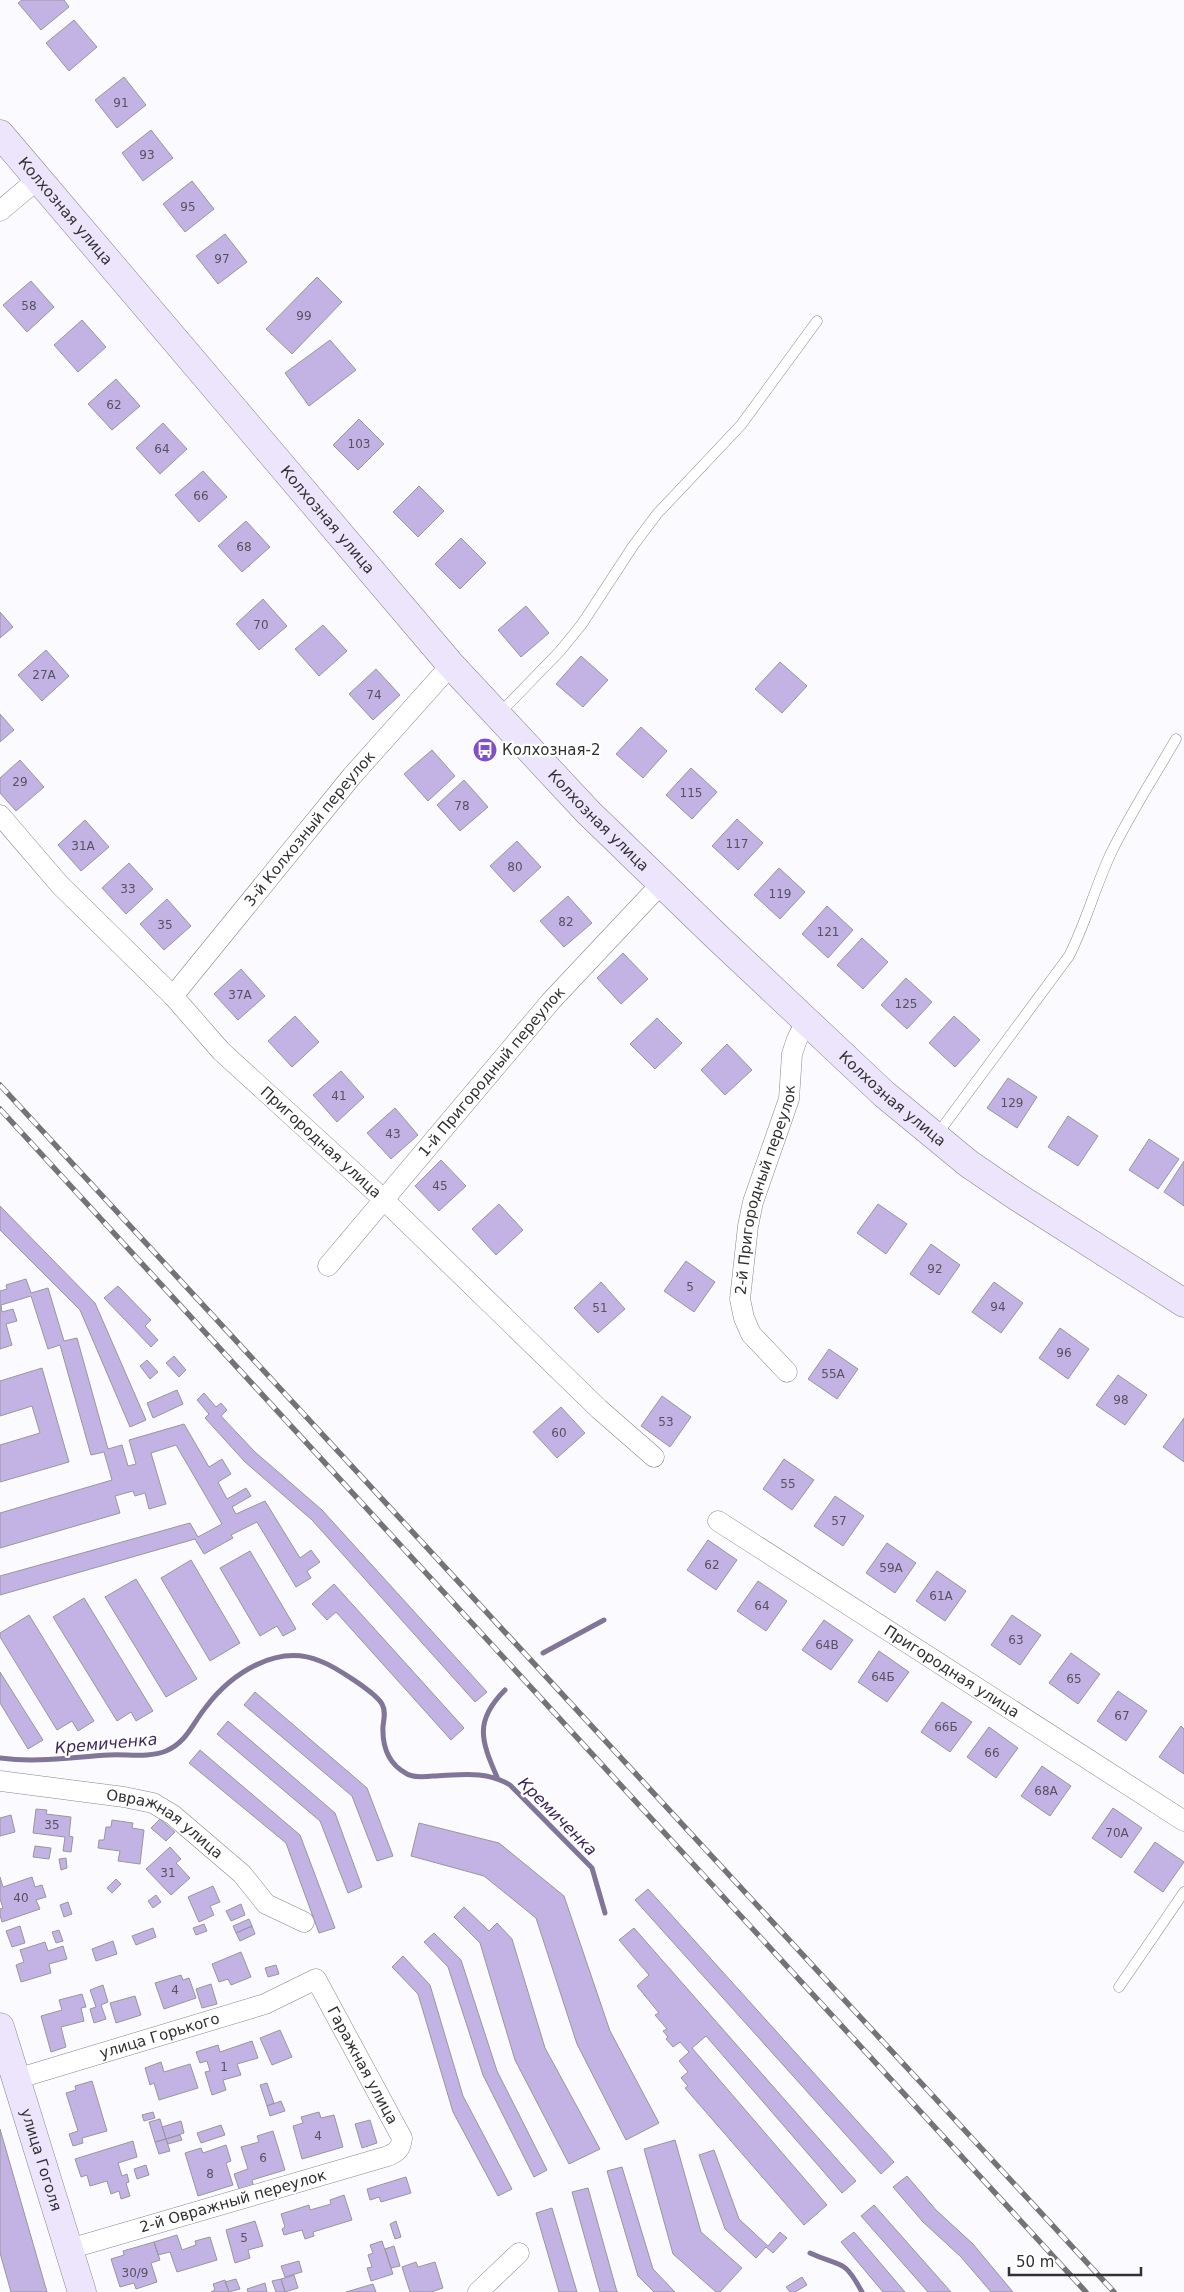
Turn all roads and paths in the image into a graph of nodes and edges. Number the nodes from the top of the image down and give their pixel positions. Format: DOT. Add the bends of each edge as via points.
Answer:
graph roads {
  1 [pos="0,134"];
  2 [pos="38,179"];
  3 [pos="0,211"];
  4 [pos="817,321"];
  5 [pos="451,665"];
  6 [pos="497,716"];
  7 [pos="1176,739"];
  8 [pos="0,816"];
  9 [pos="661,884"];
  10 [pos="173,996"];
  11 [pos="806,1022"];
  12 [pos="935,1137"];
  13 [pos="383,1199"];
  14 [pos="328,1266"];
  15 [pos="1184,1303"];
  16 [pos="787,1372"];
  17 [pos="654,1457"];
  18 [pos="718,1521"];
  19 [pos="0,1781"];
  20 [pos="1184,1821"];
  21 [pos="1184,1892"];
  22 [pos="304,1922"];
  23 [pos="316,1979"];
  24 [pos="1119,1987"];
  25 [pos="0,2027"];
  26 [pos="8,2081"];
  27 [pos="396,2152"];
  28 [pos="68,2249"];
  29 [pos="519,2253"];
  30 [pos="82,2292"];
  31 [pos="478,2292"];
  1 -- 2 [label="main road, Колхозная улица"];
  2 -- 3 [label="street"];
  2 -- 5 [label="main road, Колхозная улица"];
  4 -- 6 [label="lane" via="741,426 657,514 582,624"];
  5 -- 6 [label="main road, Колхозная улица"];
  5 -- 10 [label="street, 3-й Колхозный переулок" via="352,776"];
  6 -- 9 [label="main road, Колхозная улица"];
  7 -- 12 [label="lane" via="1112,852 1069,956"];
  8 -- 10 [label="street, Пригородная улица" via="86,913"];
  9 -- 11 [label="main road, Колхозная улица"];
  9 -- 13 [label="street, 1-й Пригородный переулок" via="551,1001"];
  10 -- 13 [label="street, Пригородная улица" via="221,1051"];
  11 -- 12 [label="main road, Колхозная улица"];
  11 -- 16 [label="street, 2-й Пригородный переулок" via="792,1054 789,1100 753,1202 740,1300 751,1334"];
  12 -- 15 [label="main road, Колхозная улица" via="1016,1196"];
  13 -- 14 [label="street, 1-й Пригородный переулок"];
  13 -- 17 [label="street, Пригородная улица"];
  18 -- 20 [label="street, Пригородная улица"];
  19 -- 22 [label="street, Овражная улица" via="153,1803 173,1815 242,1874 266,1904"];
  21 -- 24 [label="lane"];
  23 -- 26 [label="street, улица Горького" via="265,2004"];
  23 -- 27 [label="street, Гаражная улица" via="402,2138"];
  25 -- 26 [label="main road, улица Гоголя"];
  26 -- 28 [label="main road, улица Гоголя"];
  27 -- 28 [label="street, 2-й Овражный переулок"];
  28 -- 30 [label="main road, улица Гоголя"];
  29 -- 31 [label="street"];
}
